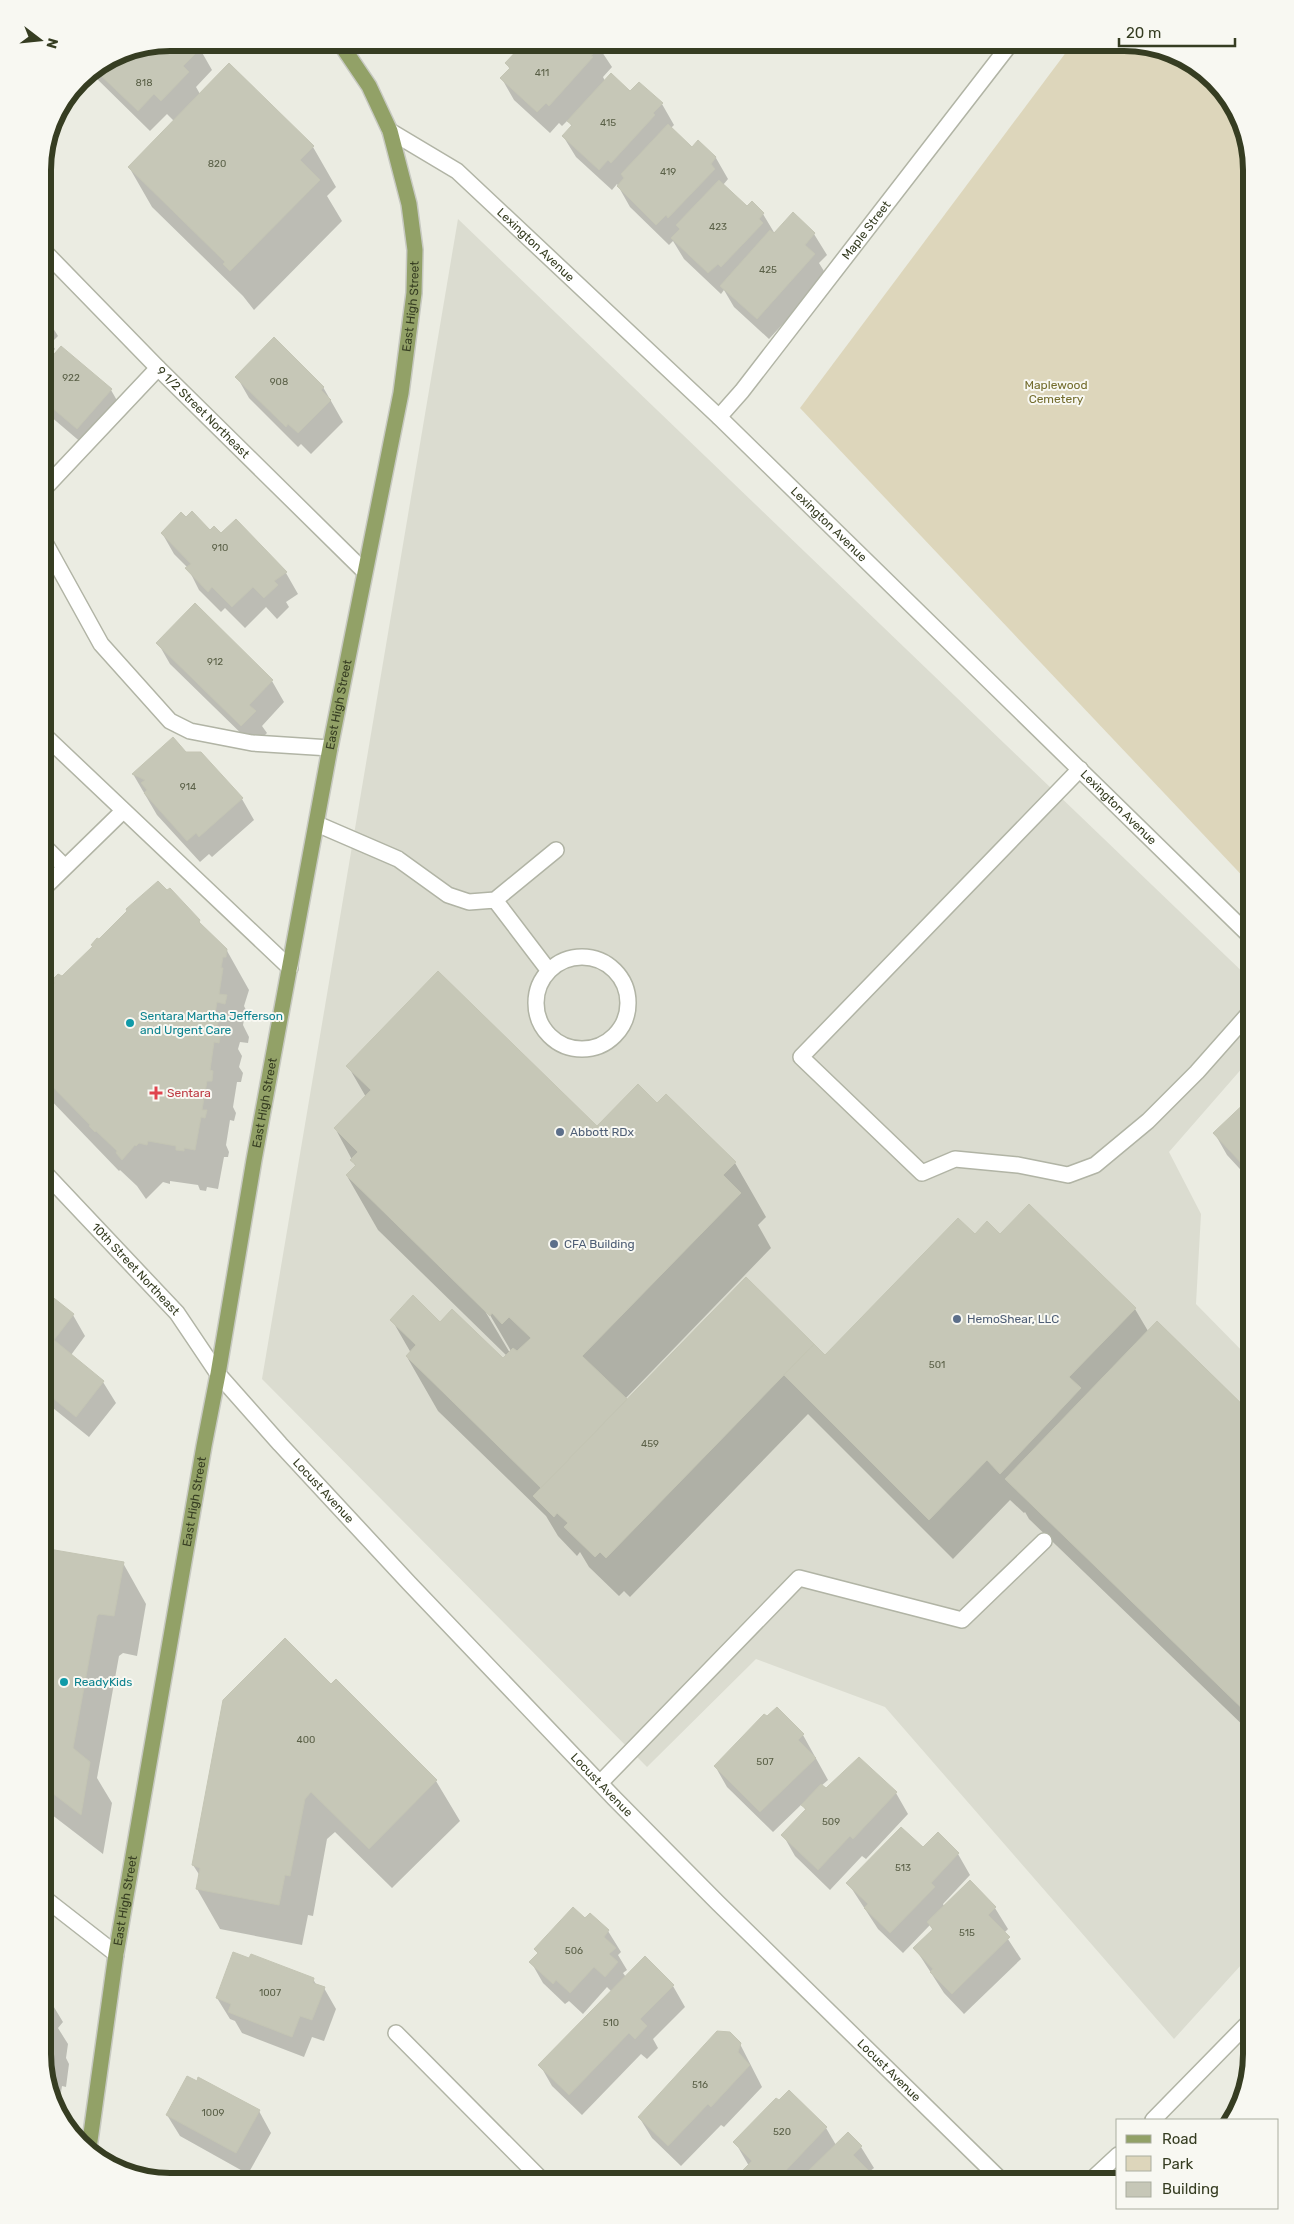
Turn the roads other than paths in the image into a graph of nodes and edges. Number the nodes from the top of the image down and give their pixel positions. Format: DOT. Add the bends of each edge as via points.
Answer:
graph roads {
  1 [pos="346,51"];
  2 [pos="1004,52"];
  3 [pos="390,131"];
  4 [pos="52,259"];
  5 [pos="158,368"];
  6 [pos="719,417"];
  7 [pos="52,481"];
  8 [pos="52,556"];
  9 [pos="364,571"];
  10 [pos="52,742"];
  11 [pos="330,748"];
  12 [pos="1080,769"];
  13 [pos="123,811"];
  14 [pos="317,824"];
  15 [pos="556,850"];
  16 [pos="52,854"];
  17 [pos="65,867"];
  18 [pos="52,880"];
  19 [pos="495,900"];
  20 [pos="1243,928"];
  21 [pos="290,968"];
  22 [pos="549,971"];
  23 [pos="1243,1021"];
  24 [pos="51,1180"];
  25 [pos="218,1374"];
  26 [pos="1044,1540"];
  27 [pos="600,1783"];
  28 [pos="51,1904"];
  29 [pos="116,1954"];
  30 [pos="1243,2029"];
  31 [pos="396,2033"];
  32 [pos="1154,2119"];
  33 [pos="90,2141"];
  34 [pos="1116,2157"];
  35 [pos="534,2172"];
  36 [pos="993,2173"];
  37 [pos="1099,2173"];
  1 -- 3 [label="main road, East High Street" via="369,86"];
  2 -- 6 [label="street, Maple Street"];
  3 -- 6 [label="street, Lexington Avenue" via="457,172"];
  3 -- 9 [label="main road, East High Street" via="409,204 415,250 414,293 401,393"];
  4 -- 5 [label="street, 9 1/2 Street Northeast"];
  5 -- 7 [label="street"];
  5 -- 9 [label="street, 9 1/2 Street Northeast"];
  6 -- 12 [label="street, Lexington Avenue"];
  8 -- 11 [label="street" via="101,644 170,721 190,731 252,743"];
  9 -- 11 [label="main road, East High Street"];
  10 -- 13 [label="street"];
  11 -- 14 [label="main road, East High Street"];
  12 -- 20 [label="street, Lexington Avenue"];
  12 -- 23 [label="street" via="801,1058 922,1173 955,1158 1068,1175 1095,1165 1135,1134"];
  13 -- 17 [label="street"];
  13 -- 21 [label="street"];
  14 -- 19 [label="street" via="398,859 448,895 469,902"];
  14 -- 21 [label="main road, East High Street"];
  15 -- 19 [label="street"];
  16 -- 17 [label="street"];
  17 -- 18 [label="street"];
  19 -- 22 [label="street"];
  21 -- 25 [label="main road, East High Street"];
  22 -- 22 [label="street" via="540,984 536,1000 544,1031 556,1042 587,1050 614,1038 628,1012 624,983 616,971 590,957 575,957"];
  24 -- 25 [label="street, 10th Street Northeast" via="177,1313"];
  25 -- 27 [label="street, Locust Avenue" via="409,1583"];
  25 -- 29 [label="main road, East High Street"];
  26 -- 27 [label="street" via="962,1620 799,1578"];
  27 -- 36 [label="street, Locust Avenue"];
  28 -- 29 [label="street"];
  29 -- 33 [label="main road, East High Street"];
  30 -- 32 [label="street"];
  31 -- 35 [label="street"];
  34 -- 37 [label="street"];
}
